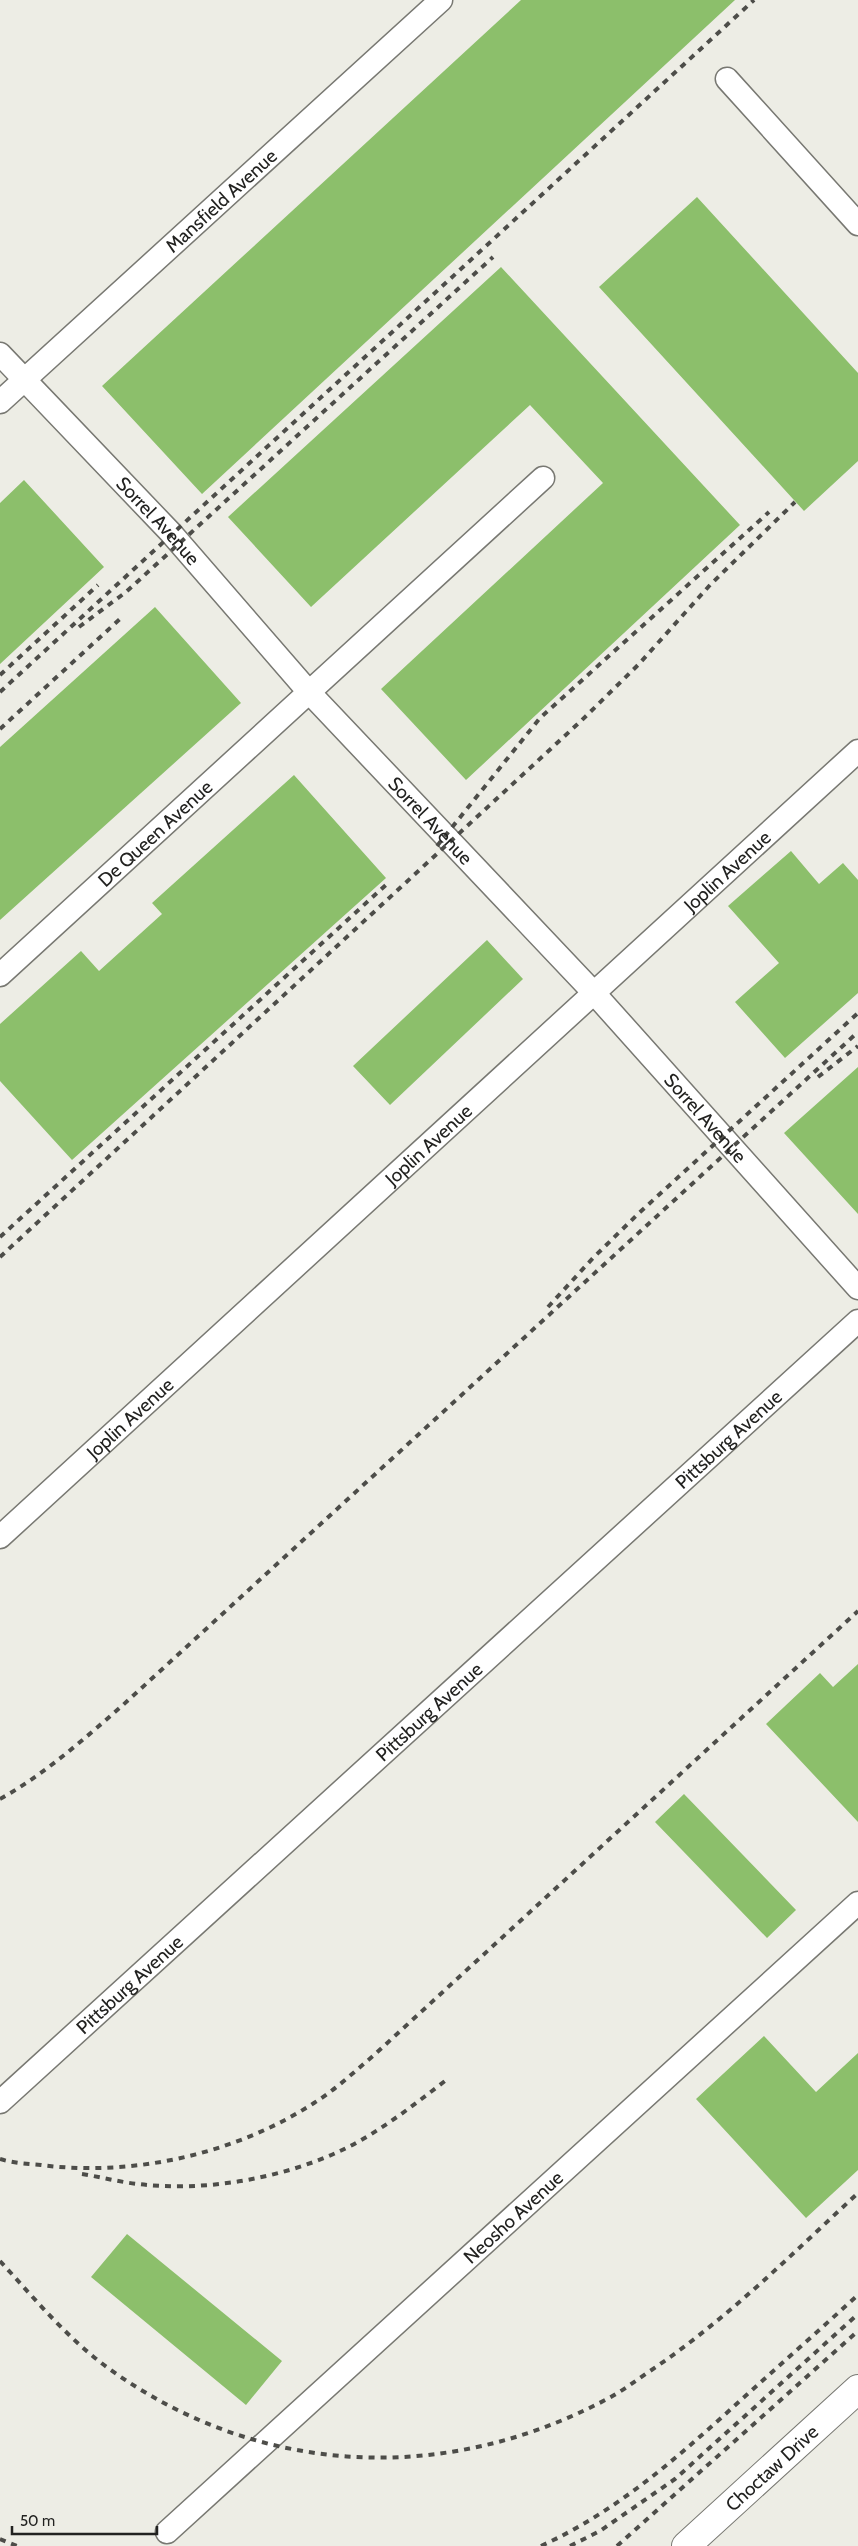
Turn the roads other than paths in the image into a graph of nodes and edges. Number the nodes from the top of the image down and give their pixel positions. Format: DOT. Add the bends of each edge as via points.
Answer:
graph roads {
  1 [pos="441,0"];
  2 [pos="727,79"];
  3 [pos="858,224"];
  4 [pos="0,354"];
  5 [pos="24,380"];
  6 [pos="0,402"];
  7 [pos="543,478"];
  8 [pos="308,691"];
  9 [pos="858,751"];
  10 [pos="0,975"];
  11 [pos="594,993"];
  12 [pos="858,1288"];
  13 [pos="858,1321"];
  14 [pos="0,1537"];
  15 [pos="858,1903"];
  16 [pos="0,2102"];
  17 [pos="858,2389"];
  18 [pos="167,2532"];
  19 [pos="686,2546"];
  1 -- 5 [label="street, Mansfield Avenue"];
  2 -- 3 [label="street"];
  4 -- 5 [label="street, Sorrel Avenue"];
  5 -- 6 [label="street, Mansfield Avenue"];
  5 -- 8 [label="street, Sorrel Avenue" via="171,533"];
  7 -- 8 [label="street, De Queen Avenue"];
  8 -- 10 [label="street, De Queen Avenue"];
  8 -- 11 [label="street, Sorrel Avenue"];
  9 -- 11 [label="street, Joplin Avenue"];
  11 -- 12 [label="street, Sorrel Avenue"];
  11 -- 14 [label="street, Joplin Avenue"];
  13 -- 16 [label="street, Pittsburg Avenue"];
  15 -- 18 [label="street, Neosho Avenue"];
  17 -- 19 [label="main road, Choctaw Drive"];
}
